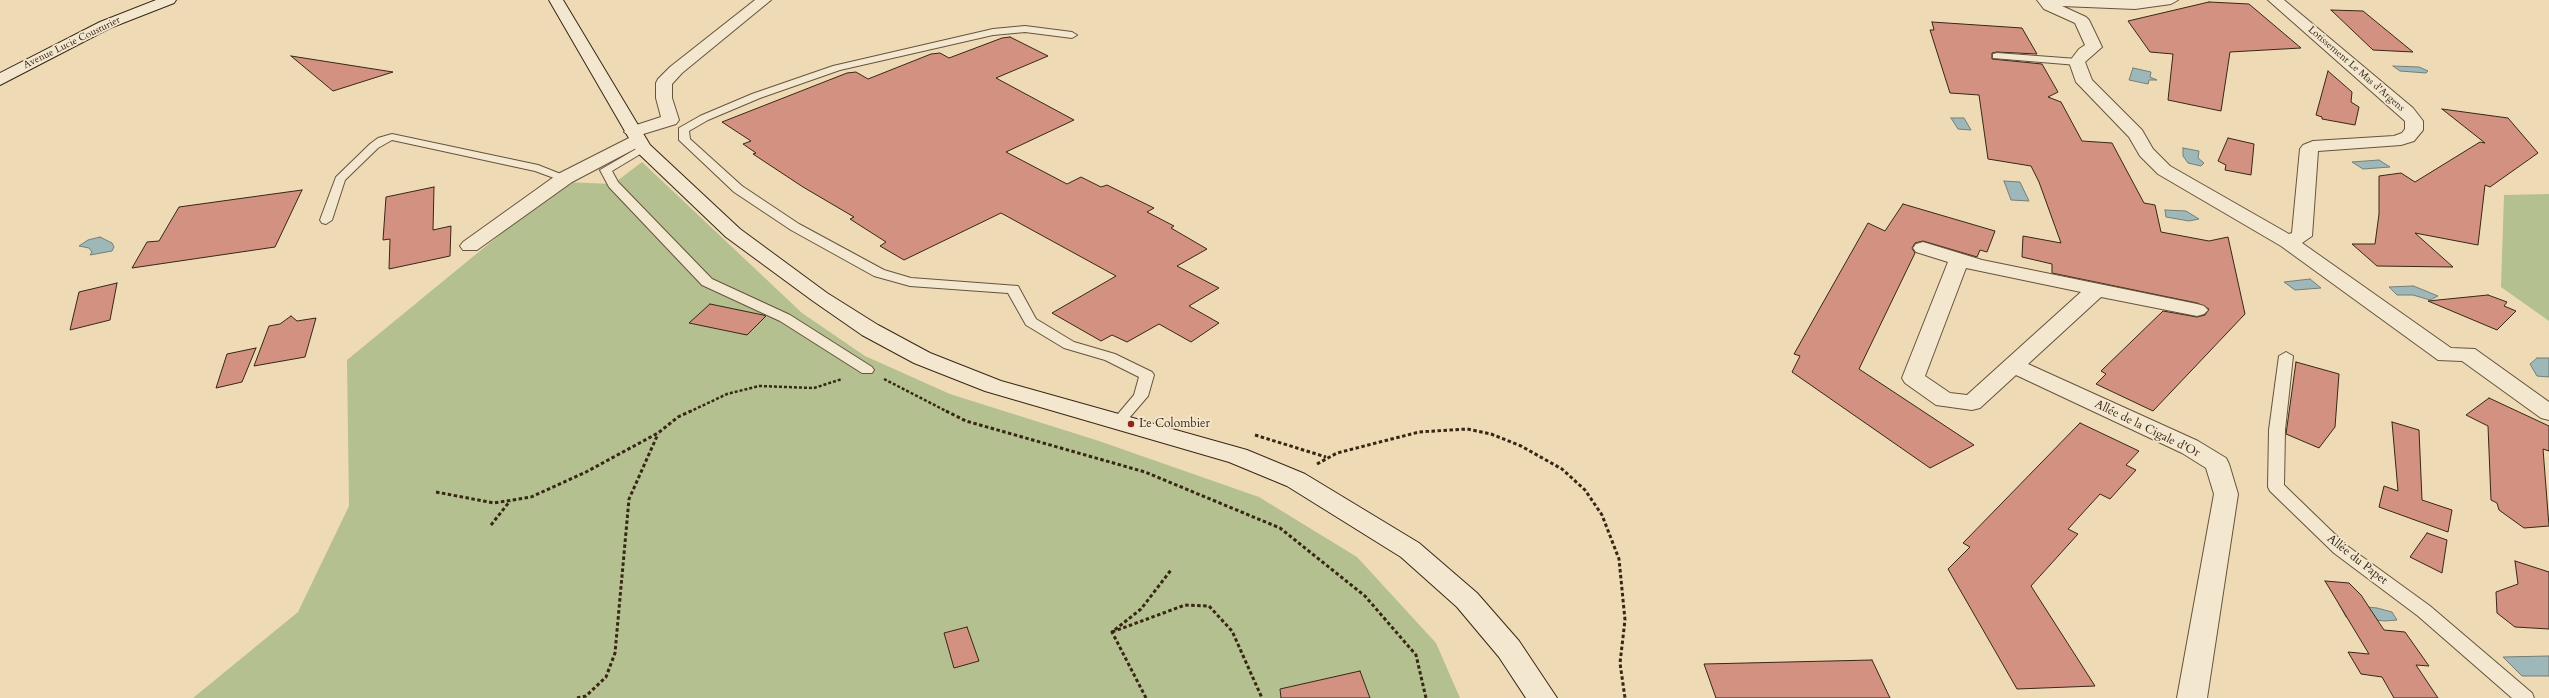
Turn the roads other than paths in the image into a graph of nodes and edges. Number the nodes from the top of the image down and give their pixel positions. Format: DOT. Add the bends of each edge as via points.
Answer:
graph roads {
  1 [pos="146,0"];
  2 [pos="169,0"];
  3 [pos="556,0"];
  4 [pos="764,0"];
  5 [pos="2042,0"];
  6 [pos="2171,0"];
  7 [pos="2275,0"];
  8 [pos="1072,35"];
  9 [pos="1998,56"];
  10 [pos="2078,62"];
  11 [pos="0,66"];
  12 [pos="0,80"];
  13 [pos="638,140"];
  14 [pos="565,178"];
  15 [pos="326,220"];
  16 [pos="2288,242"];
  17 [pos="470,246"];
  18 [pos="1923,248"];
  19 [pos="1959,260"];
  20 [pos="2096,290"];
  21 [pos="2196,310"];
  22 [pos="2286,356"];
  23 [pos="2013,365"];
  24 [pos="867,370"];
  25 [pos="2549,413"];
  26 [pos="1119,421"];
  27 [pos="1542,698"];
  28 [pos="2192,698"];
  29 [pos="2525,698"];
  1 -- 11 [label="street, Avenue Lucie Cousturier" via="93,21"];
  2 -- 12 [label="street, Avenue Lucie Cousturier" via="105,25"];
  3 -- 13 [label="street"];
  4 -- 13 [label="street" via="676,70 664,84 664,98 670,120"];
  5 -- 6 [label="street" via="2135,5"];
  5 -- 10 [label="street" via="2049,6 2081,20 2094,47 2085,52"];
  7 -- 16 [label="street, Lotissement Le Mas d'Argens" via="2407,112 2414,122 2414,130 2408,137 2395,141 2313,146 2309,149 2302,236"];
  8 -- 26 [label="lane" via="1025,29 993,32 837,68 756,96 704,118 683,130 685,140 738,189 796,227 879,273 910,282 1013,289 1031,322 1070,345 1110,358 1147,375 1141,396"];
  9 -- 10 [label="lane"];
  10 -- 16 [label="street" via="2084,82 2136,134 2146,152 2164,170"];
  13 -- 14 [label="street"];
  13 -- 24 [label="lane" via="606,170 613,184 707,282 785,318"];
  13 -- 26 [label="street" via="733,233 870,330 922,358 993,386"];
  14 -- 15 [label="lane" via="538,168 392,137 374,146 340,179"];
  14 -- 17 [label="street"];
  16 -- 25 [label="street" via="2446,355 2467,354"];
  18 -- 19 [label="street"];
  19 -- 20 [label="street"];
  19 -- 23 [label="street" via="1913,378 1944,400 1972,404"];
  20 -- 21 [label="street"];
  20 -- 23 [label="street"];
  22 -- 29 [label="lane, Allée du Papet" via="2276,430 2276,487 2340,549 2424,611"];
  23 -- 28 [label="street, Allée de la Cigale d'Or" via="2190,447 2217,464 2226,494"];
  26 -- 27 [label="street" via="1238,456 1296,480 1410,550 1467,600 1509,649"];
}
